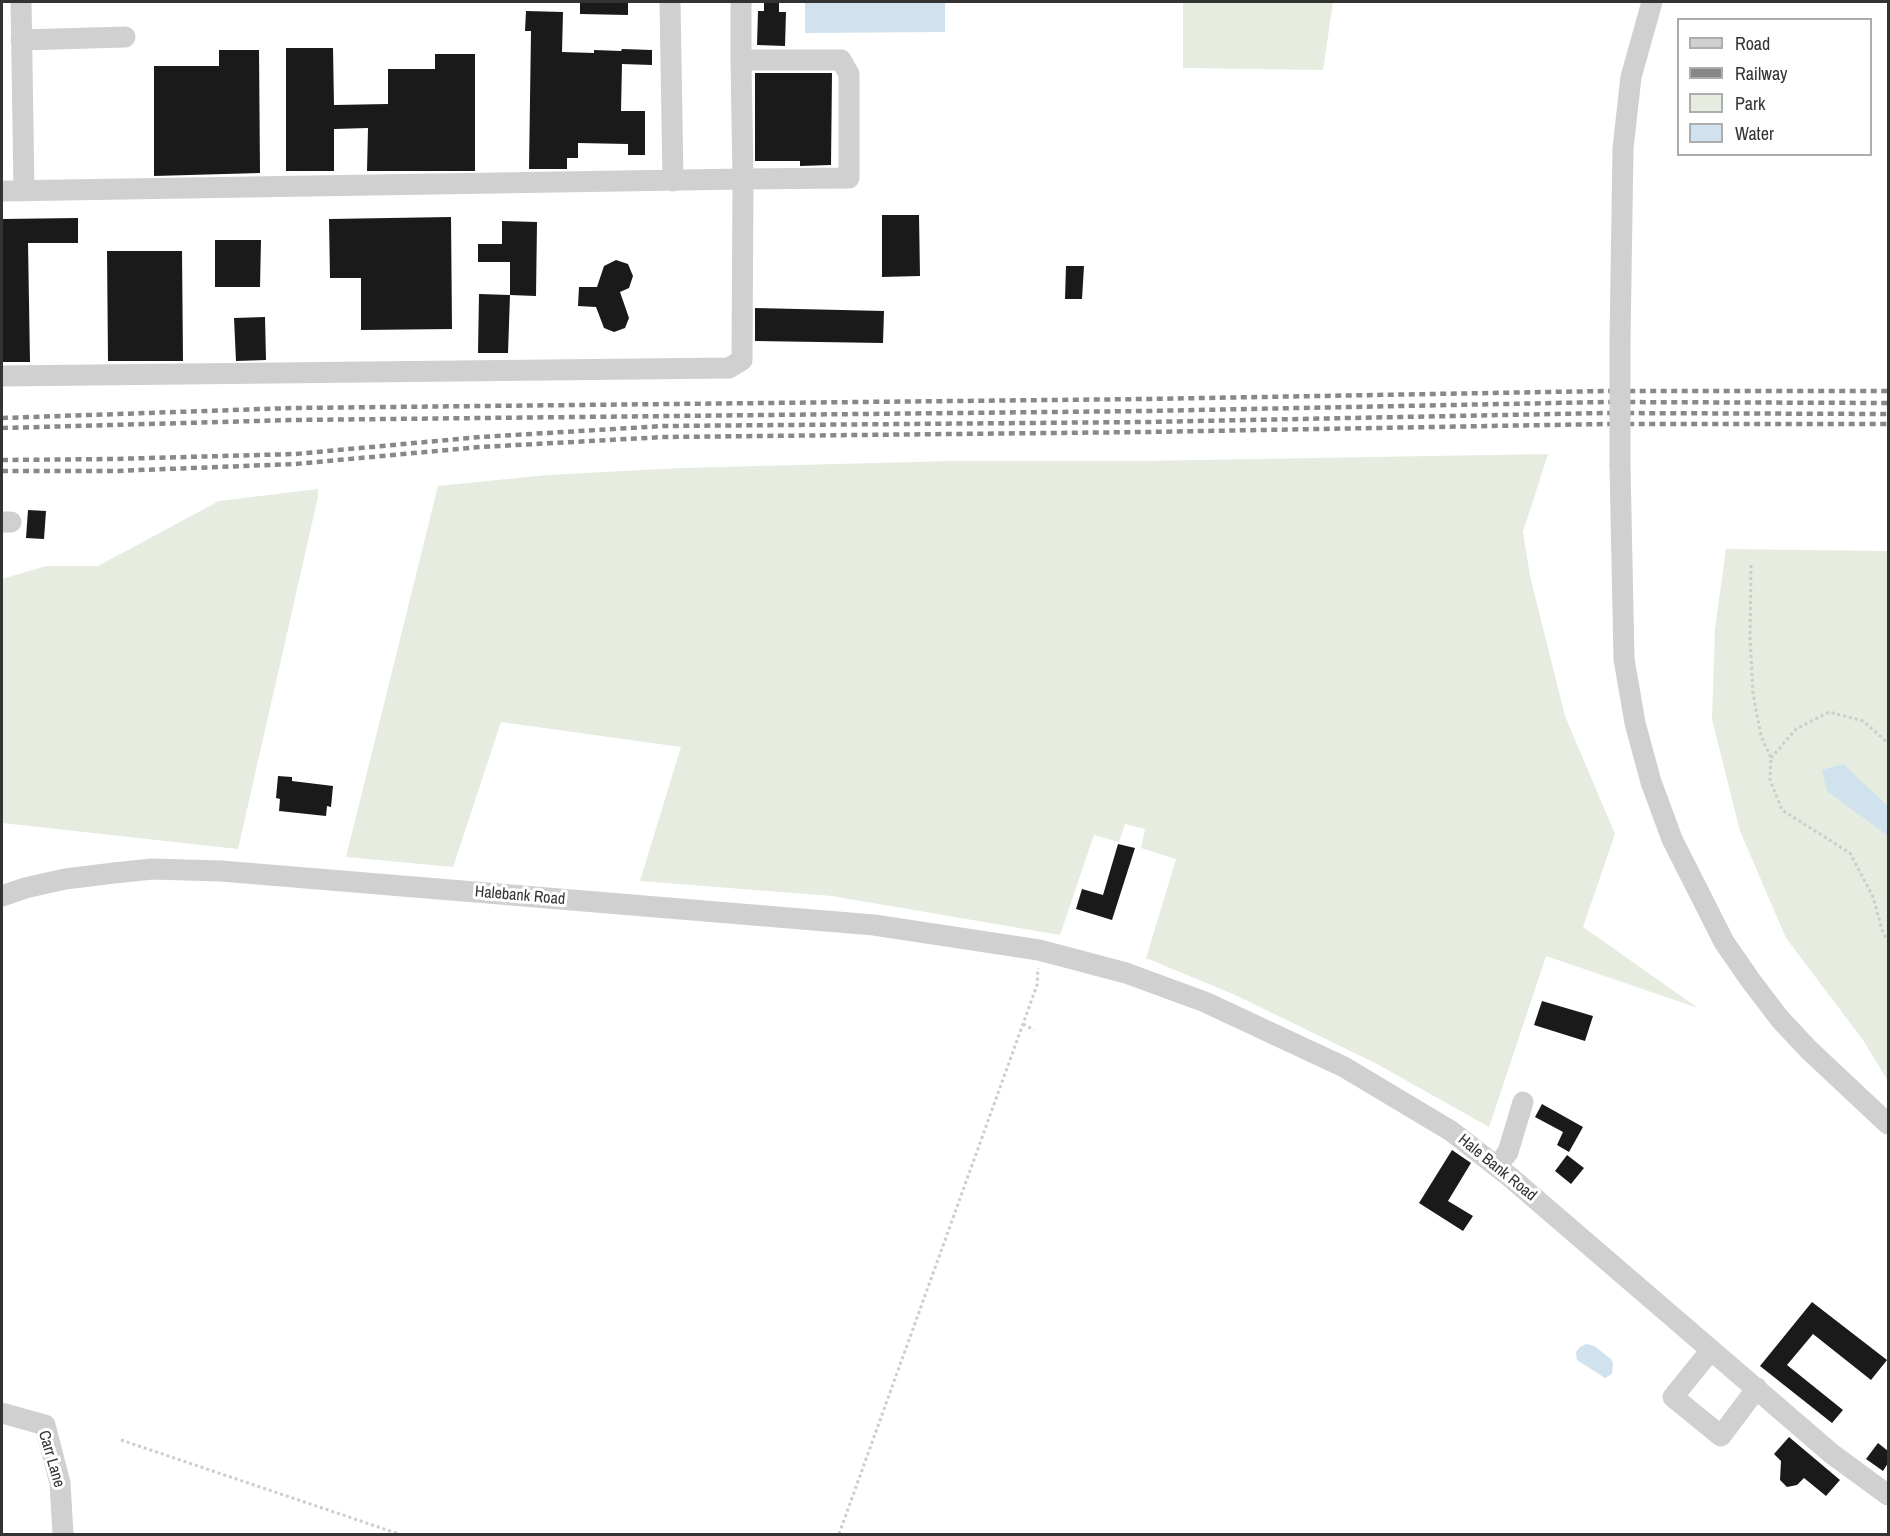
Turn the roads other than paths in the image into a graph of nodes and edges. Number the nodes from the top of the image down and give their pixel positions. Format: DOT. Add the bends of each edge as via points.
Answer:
graph roads {
  1 [pos="21,2"];
  2 [pos="670,2"];
  3 [pos="741,2"];
  4 [pos="1652,2"];
  5 [pos="125,37"];
  6 [pos="21,40"];
  7 [pos="741,60"];
  8 [pos="743,179"];
  9 [pos="673,180"];
  10 [pos="2,191"];
  11 [pos="24,191"];
  12 [pos="2,376"];
  13 [pos="2,896"];
  14 [pos="1039,950"];
  15 [pos="1523,1102"];
  16 [pos="1888,1124"];
  17 [pos="1497,1166"];
  18 [pos="1711,1350"];
  19 [pos="1757,1388"];
  20 [pos="2,1413"];
  21 [pos="1888,1495"];
  22 [pos="63,1534"];
  1 -- 6 [label="street"];
  2 -- 9 [label="street"];
  3 -- 7 [label="street"];
  4 -- 16 [label="street, bridge" via="1631,77 1623,148 1620,466 1624,659 1637,733 1672,839 1724,942 1780,1019"];
  5 -- 6 [label="street"];
  6 -- 11 [label="street"];
  7 -- 8 [label="street"];
  7 -- 8 [label="street" via="841,60 849,74 849,178"];
  8 -- 9 [label="street"];
  8 -- 12 [label="street" via="742,360 729,368"];
  9 -- 11 [label="street"];
  10 -- 11 [label="street"];
  13 -- 14 [label="street, Halebank Road" via="65,879 114,873 152,869 221,871 873,925"];
  14 -- 17 [label="street, Hale Bank Road" via="1126,973 1205,1002 1333,1062 1451,1131"];
  15 -- 17 [label="street" via="1508,1152"];
  17 -- 18 [label="street, Hale Bank Road"];
  18 -- 19 [label="street, Hale Bank Road"];
  18 -- 19 [label="street" via="1673,1397 1721,1436"];
  19 -- 21 [label="street, Hale Bank Road" via="1832,1454"];
  20 -- 22 [label="street, Carr Lane" via="45,1425 60,1483"];
}
